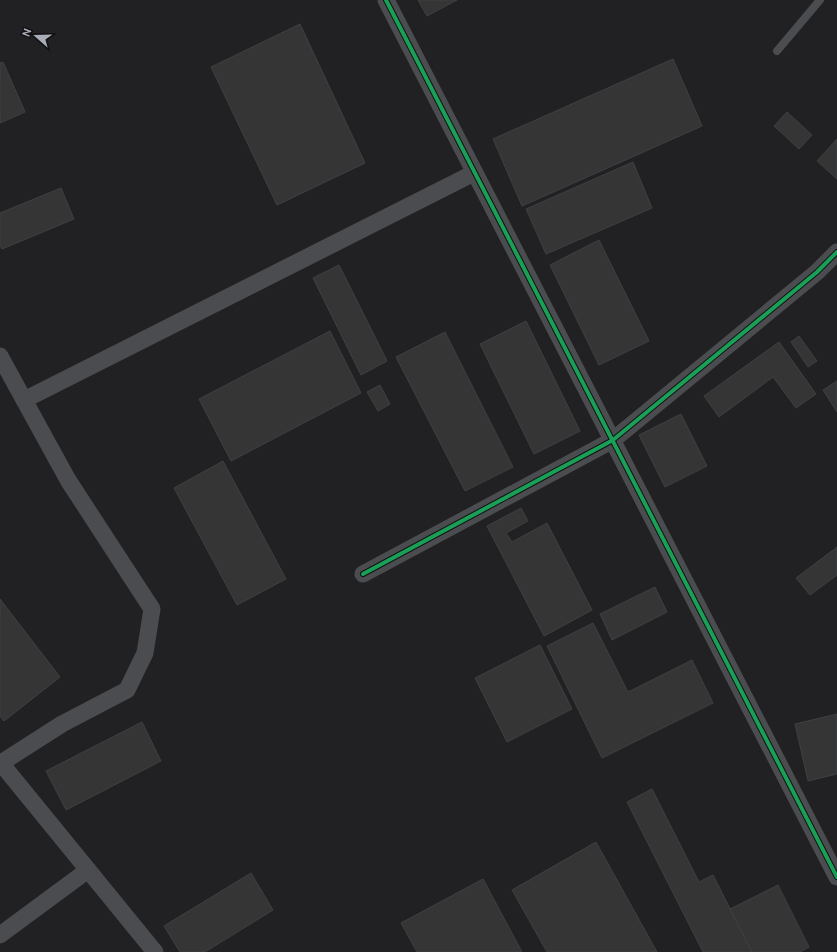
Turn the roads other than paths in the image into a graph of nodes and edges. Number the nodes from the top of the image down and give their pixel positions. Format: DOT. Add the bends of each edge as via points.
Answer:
graph roads {
  1 [pos="386,0"];
  2 [pos="820,0"];
  3 [pos="777,51"];
  4 [pos="474,173"];
  5 [pos="837,252"];
  6 [pos="0,356"];
  7 [pos="24,400"];
  8 [pos="613,440"];
  9 [pos="363,574"];
  10 [pos="0,762"];
  11 [pos="88,870"];
  12 [pos="837,877"];
  13 [pos="0,935"];
  14 [pos="155,952"];
  1 -- 4 [label="street"];
  2 -- 3 [label="lane"];
  4 -- 7 [label="street"];
  4 -- 8 [label="street"];
  5 -- 8 [label="street" via="817,272"];
  6 -- 7 [label="street"];
  7 -- 10 [label="street" via="68,480 152,610 145,653 127,690 62,724"];
  8 -- 9 [label="street"];
  8 -- 12 [label="street"];
  10 -- 11 [label="street"];
  11 -- 13 [label="street"];
  11 -- 14 [label="street"];
}
